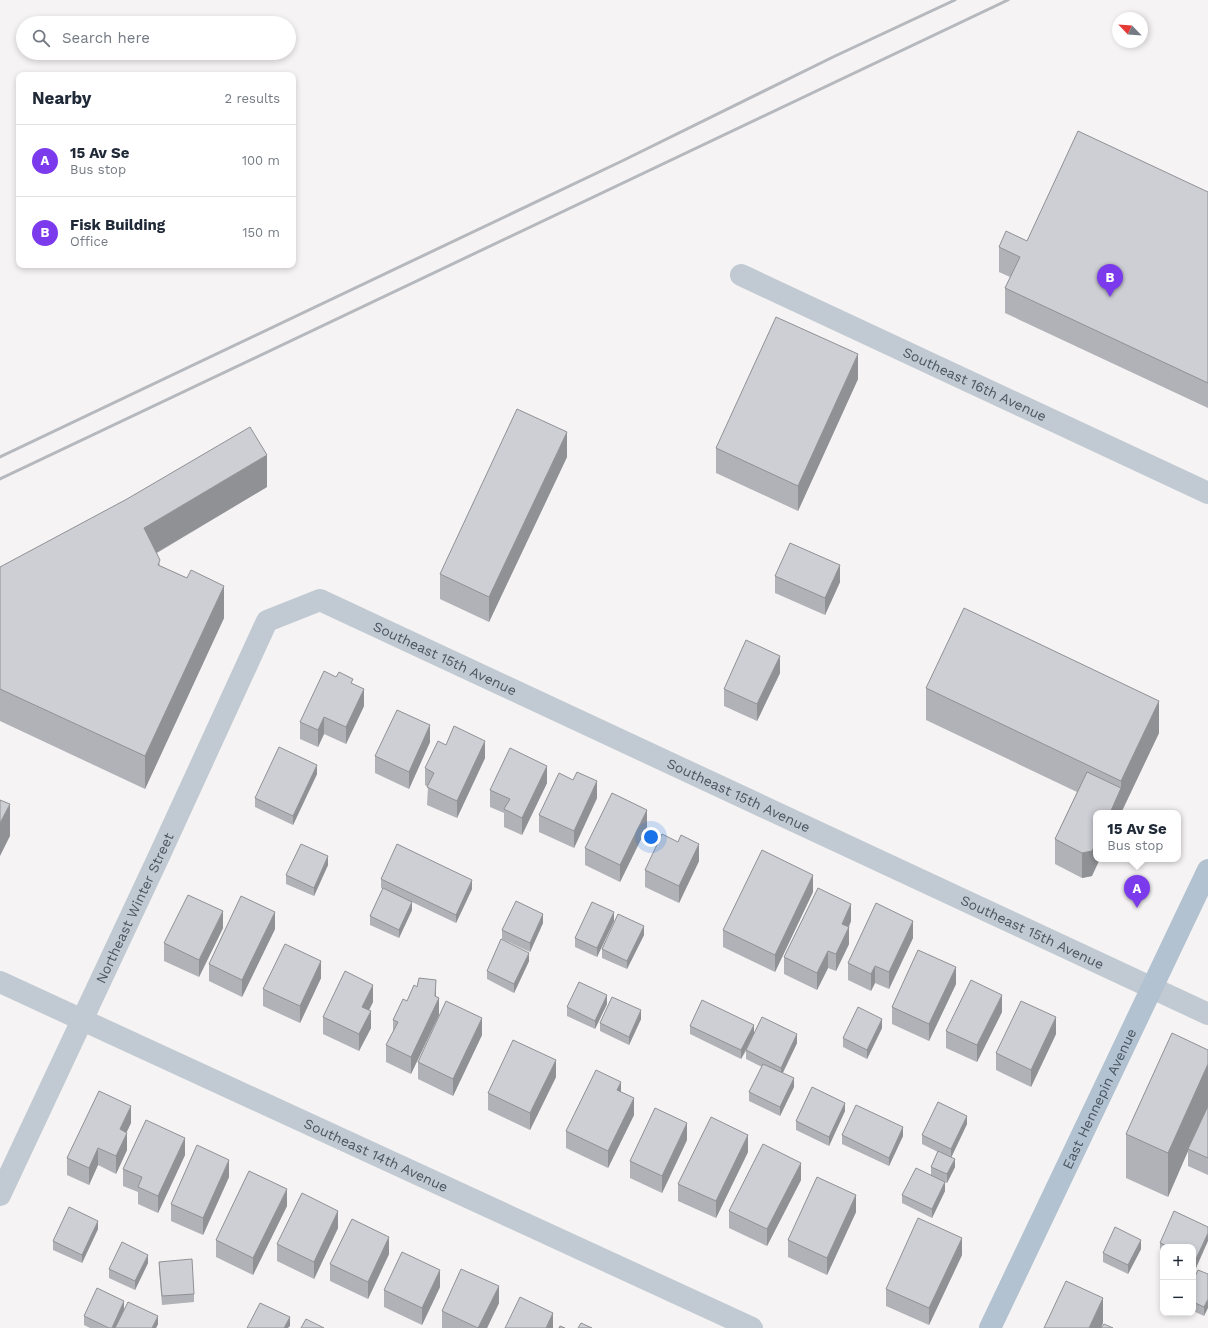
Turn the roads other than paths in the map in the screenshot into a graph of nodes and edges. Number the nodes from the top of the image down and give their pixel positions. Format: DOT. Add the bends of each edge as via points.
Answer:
graph roads {
  1 [pos="741,275"];
  2 [pos="1208,493"];
  3 [pos="267,621"];
  4 [pos="1208,870"];
  5 [pos="0,982"];
  6 [pos="1152,988"];
  7 [pos="1208,1014"];
  8 [pos="82,1019"];
  9 [pos="0,1195"];
  10 [pos="752,1328"];
  11 [pos="990,1328"];
  1 -- 2 [label="street, Southeast 16th Avenue"];
  3 -- 6 [label="street, Southeast 15th Avenue" via="320,600"];
  3 -- 8 [label="street, Northeast Winter Street"];
  4 -- 6 [label="main road, East Hennepin Avenue"];
  5 -- 8 [label="street, Southeast 14th Avenue"];
  6 -- 7 [label="street, Southeast 15th Avenue"];
  6 -- 11 [label="main road, East Hennepin Avenue"];
  8 -- 9 [label="street, Northeast Winter Street"];
  8 -- 10 [label="street, Southeast 14th Avenue"];
}
